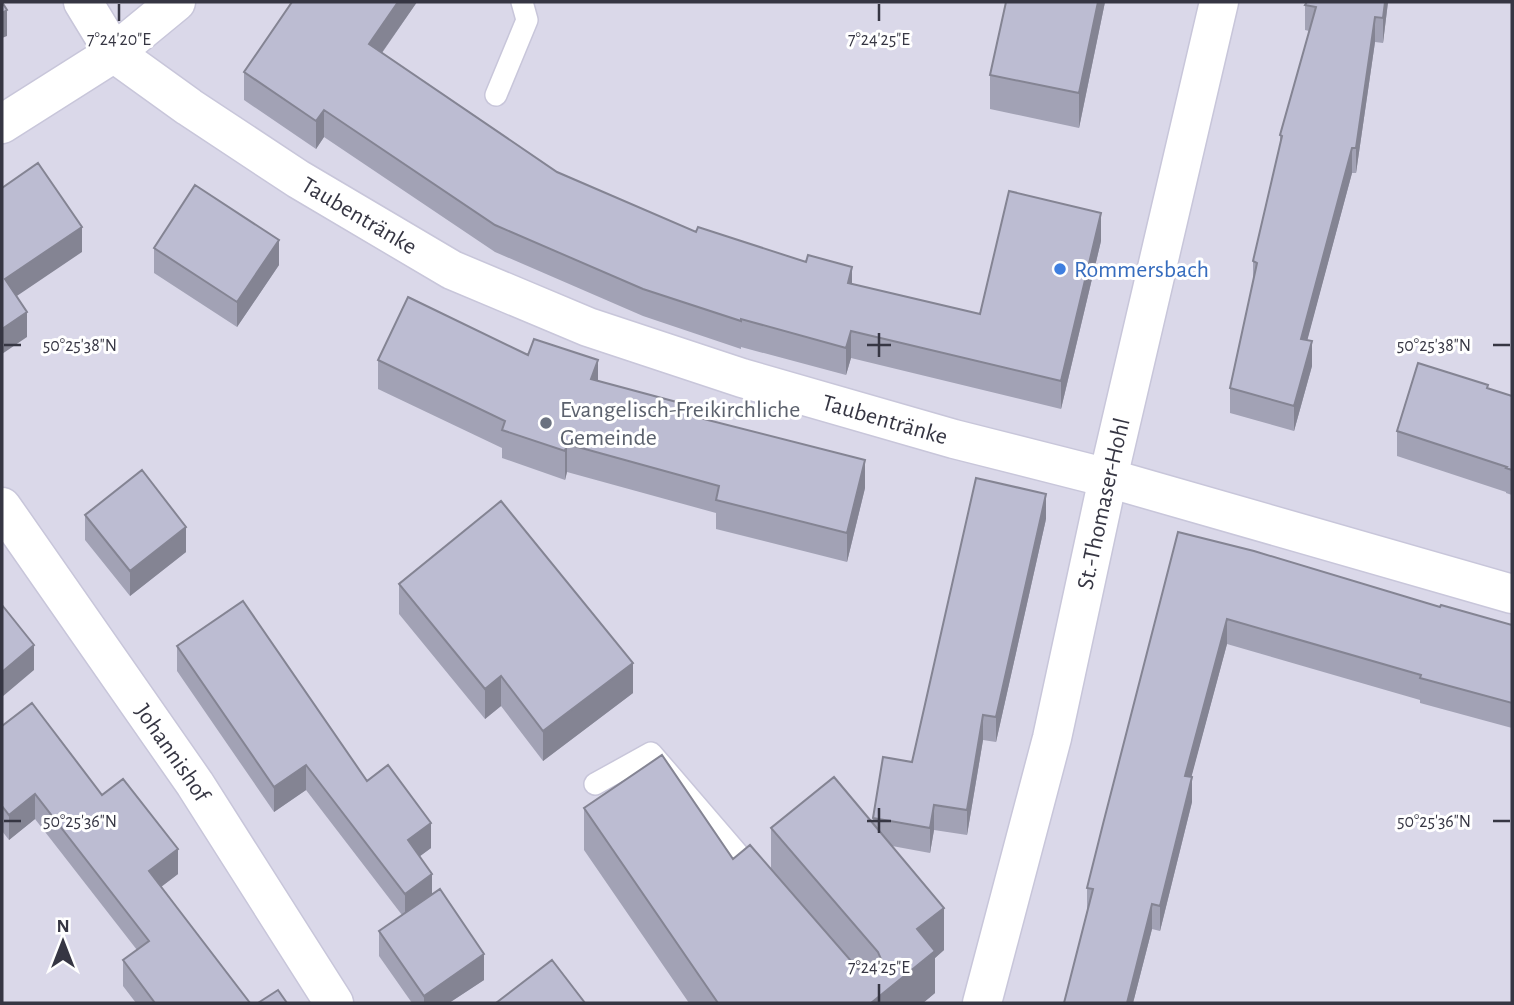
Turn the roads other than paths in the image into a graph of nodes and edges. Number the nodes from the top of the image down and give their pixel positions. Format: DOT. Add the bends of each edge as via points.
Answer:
graph roads {
  1 [pos="83,2"];
  2 [pos="176,2"];
  3 [pos="522,2"];
  4 [pos="1219,2"];
  5 [pos="114,53"];
  6 [pos="496,96"];
  7 [pos="2,124"];
  8 [pos="1108,478"];
  9 [pos="2,507"];
  10 [pos="1512,594"];
  11 [pos="595,784"];
  12 [pos="768,888"];
  13 [pos="334,1003"];
  14 [pos="982,1003"];
  1 -- 5 [label="street"];
  2 -- 5 [label="street"];
  3 -- 6 [label="lane" via="527,20"];
  4 -- 8 [label="street, St.-Thomaser-Hohl"];
  5 -- 7 [label="street"];
  5 -- 8 [label="street, Taubentränke" via="298,179 452,270 588,327 742,378"];
  8 -- 10 [label="street, Taubentränke"];
  8 -- 14 [label="street, St.-Thomaser-Hohl" via="1052,738"];
  9 -- 13 [label="street, Johannishof" via="195,784"];
  11 -- 12 [label="lane" via="651,753"];
}
